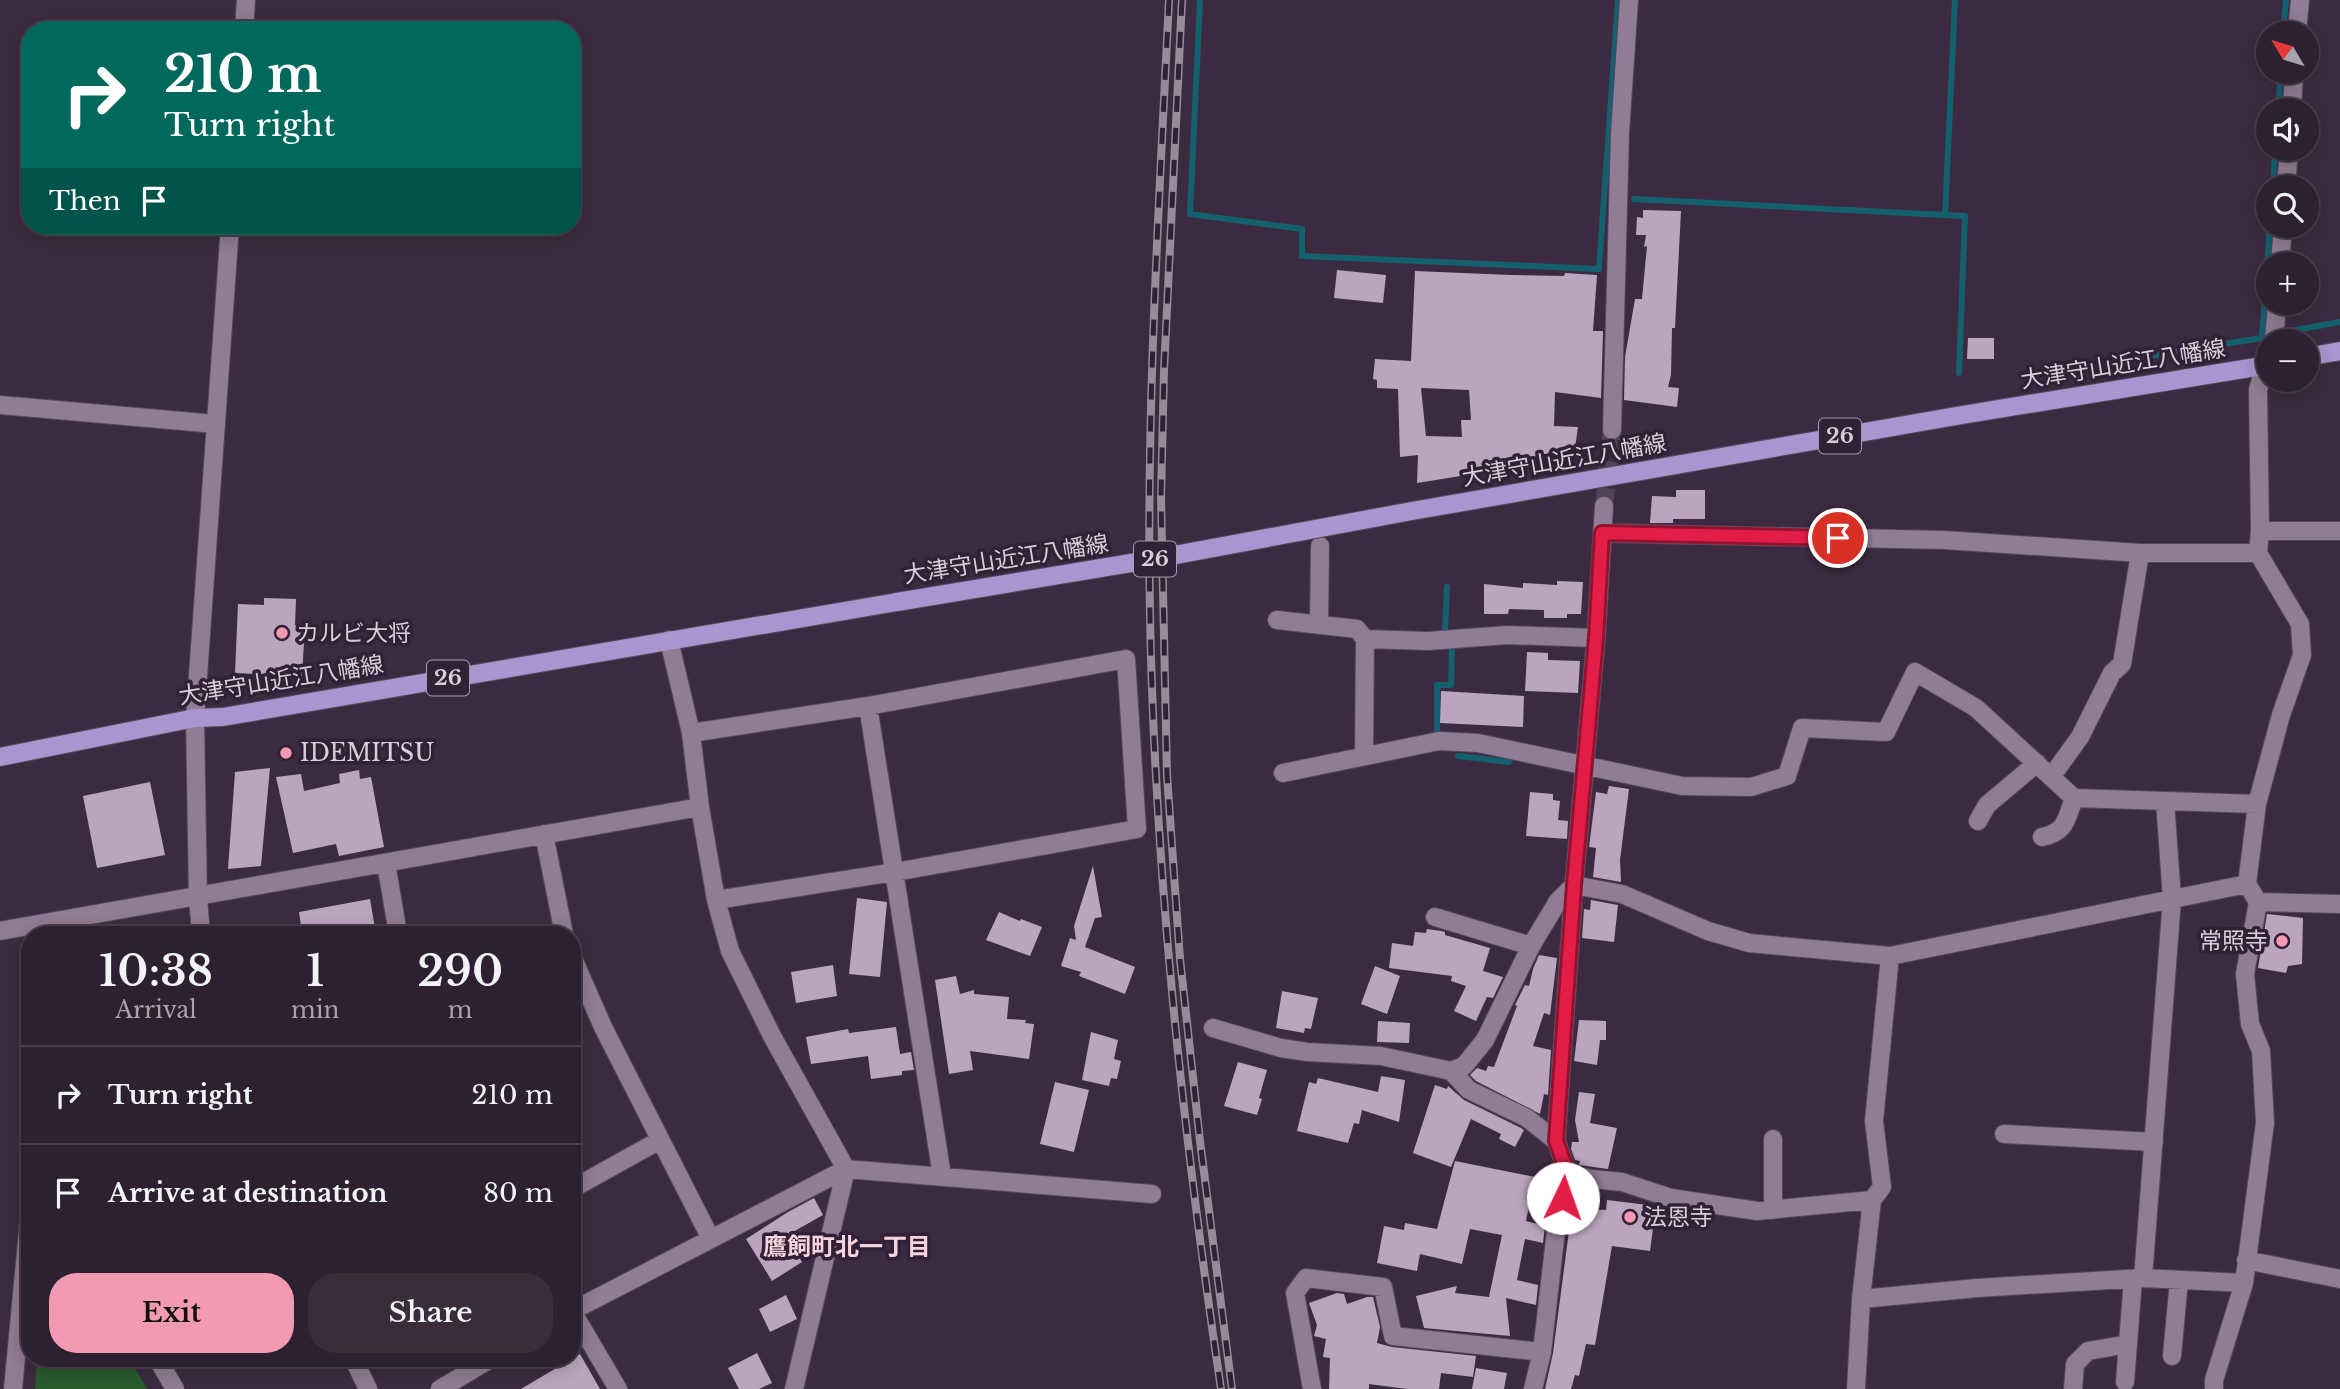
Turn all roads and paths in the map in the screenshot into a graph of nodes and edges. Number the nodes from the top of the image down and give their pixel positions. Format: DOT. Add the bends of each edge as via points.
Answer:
graph roads {
  1 [pos="246,0"];
  2 [pos="1629,0"];
  3 [pos="2300,0"];
  4 [pos="245,21"];
  5 [pos="2298,21"];
  6 [pos="229,235"];
  7 [pos="2340,351"];
  8 [pos="2319,355"];
  9 [pos="2256,364"];
  10 [pos="2258,392"];
  11 [pos="0,405"];
  12 [pos="216,424"];
  13 [pos="1612,430"];
  14 [pos="1604,506"];
  15 [pos="2260,531"];
  16 [pos="2340,531"];
  17 [pos="1602,533"];
  18 [pos="1320,546"];
  19 [pos="2140,553"];
  20 [pos="2258,553"];
  21 [pos="1277,620"];
  22 [pos="1319,625"];
  23 [pos="1596,638"];
  24 [pos="1365,639"];
  25 [pos="669,640"];
  26 [pos="868,706"];
  27 [pos="195,718"];
  28 [pos="691,733"];
  29 [pos="1364,755"];
  30 [pos="0,757"];
  31 [pos="2037,764"];
  32 [pos="1584,765"];
  33 [pos="1283,773"];
  34 [pos="2051,777"];
  35 [pos="2074,798"];
  36 [pos="2165,801"];
  37 [pos="2257,804"];
  38 [pos="700,807"];
  39 [pos="1978,821"];
  40 [pos="544,834"];
  41 [pos="2042,837"];
  42 [pos="386,863"];
  43 [pos="895,872"];
  44 [pos="2247,884"];
  45 [pos="1574,885"];
  46 [pos="198,898"];
  47 [pos="2172,899"];
  48 [pos="716,900"];
  49 [pos="2258,902"];
  50 [pos="2340,904"];
  51 [pos="1436,917"];
  52 [pos="63,926"];
  53 [pos="200,926"];
  54 [pos="397,926"];
  55 [pos="562,926"];
  56 [pos="21,930"];
  57 [pos="0,931"];
  58 [pos="1531,946"];
  59 [pos="1890,957"];
  60 [pos="581,977"];
  61 [pos="1213,1028"];
  62 [pos="1451,1071"];
  63 [pos="2004,1134"];
  64 [pos="1773,1139"];
  65 [pos="660,1140"];
  66 [pos="1556,1141"];
  67 [pos="2154,1142"];
  68 [pos="846,1169"];
  69 [pos="1568,1174"];
  70 [pos="942,1176"];
  71 [pos="581,1184"];
  72 [pos="1152,1194"];
  73 [pos="1871,1200"];
  74 [pos="1773,1210"];
  75 [pos="711,1239"];
  76 [pos="2246,1260"];
  77 [pos="2138,1278"];
  78 [pos="2340,1279"];
  79 [pos="2179,1280"];
  80 [pos="2244,1283"];
  81 [pos="1861,1298"];
  82 [pos="21,1305"];
  83 [pos="581,1306"];
  84 [pos="581,1326"];
  85 [pos="2128,1344"];
  86 [pos="1542,1352"];
  87 [pos="2172,1356"];
  88 [pos="162,1367"];
  89 [pos="357,1367"];
  90 [pos="477,1367"];
  91 [pos="2125,1382"];
  92 [pos="13,1389"];
  93 [pos="175,1389"];
  94 [pos="368,1389"];
  95 [pos="440,1389"];
  96 [pos="618,1389"];
  97 [pos="794,1389"];
  98 [pos="1312,1389"];
  99 [pos="1533,1389"];
  100 [pos="1856,1389"];
  101 [pos="2073,1389"];
  102 [pos="2214,1389"];
  1 -- 4 [label="street"];
  2 -- 13 [label="street" via="1620,133"];
  3 -- 5 [label="street"];
  6 -- 12 [label="street"];
  7 -- 8 [label="main road"];
  9 -- 25 [label="main road, 大津守山近江八幡線 / 26, bridge"];
  10 -- 15 [label="street"];
  11 -- 12 [label="street"];
  12 -- 27 [label="street"];
  14 -- 17 [label="street"];
  15 -- 16 [label="street"];
  15 -- 20 [label="street"];
  17 -- 19 [label="street" via="1944,540"];
  17 -- 23 [label="street"];
  18 -- 22 [label="street"];
  19 -- 20 [label="street"];
  19 -- 34 [label="street" via="2122,664 2112,673 2080,737"];
  20 -- 37 [label="street" via="2300,624 2302,655"];
  21 -- 22 [label="street"];
  22 -- 24 [label="street" via="1357,629"];
  23 -- 24 [label="street"];
  23 -- 32 [label="street"];
  24 -- 29 [label="street"];
  25 -- 27 [label="main road, 大津守山近江八幡線 / 26"];
  25 -- 28 [label="street"];
  26 -- 28 [label="street"];
  26 -- 43 [label="street"];
  26 -- 43 [label="street" via="1126,659 1137,829"];
  27 -- 30 [label="main road, 大津守山近江八幡線 / 26"];
  27 -- 46 [label="street"];
  28 -- 38 [label="street"];
  29 -- 32 [label="street" via="1439,741 1478,743"];
  29 -- 33 [label="street"];
  31 -- 32 [label="street" via="1976,708 1916,672 1886,732 1802,729 1787,775 1751,788 1682,786"];
  31 -- 34 [label="street"];
  31 -- 39 [label="street" via="1987,805"];
  32 -- 45 [label="street"];
  34 -- 35 [label="street"];
  35 -- 36 [label="street"];
  35 -- 41 [label="street" via="2063,828"];
  36 -- 37 [label="street"];
  36 -- 47 [label="street"];
  37 -- 44 [label="street"];
  38 -- 40 [label="street"];
  38 -- 48 [label="street"];
  40 -- 42 [label="street"];
  40 -- 55 [label="street"];
  42 -- 46 [label="street"];
  42 -- 54 [label="street"];
  43 -- 48 [label="street"];
  43 -- 70 [label="street"];
  44 -- 47 [label="street"];
  44 -- 49 [label="street"];
  45 -- 58 [label="street"];
  45 -- 59 [label="street" via="1622,894 1749,943"];
  45 -- 66 [label="street"];
  46 -- 52 [label="street"];
  46 -- 53 [label="street"];
  47 -- 59 [label="street"];
  47 -- 67 [label="street"];
  48 -- 68 [label="street" via="730,951"];
  49 -- 50 [label="street"];
  49 -- 76 [label="street" via="2245,974 2250,1024 2261,1051 2265,1123"];
  51 -- 58 [label="street"];
  56 -- 57 [label="street"];
  58 -- 62 [label="street" via="1485,1040 1464,1066"];
  59 -- 73 [label="street" via="1874,1121 1882,1187"];
  60 -- 65 [label="street"];
  61 -- 62 [label="street" via="1281,1048 1381,1056"];
  62 -- 66 [label="street" via="1469,1090 1527,1118"];
  63 -- 67 [label="street"];
  64 -- 74 [label="street"];
  65 -- 71 [label="street"];
  65 -- 75 [label="street"];
  66 -- 69 [label="street"];
  67 -- 77 [label="street"];
  68 -- 70 [label="street"];
  68 -- 75 [label="street"];
  68 -- 97 [label="street"];
  69 -- 74 [label="street" via="1622,1182 1671,1198 1757,1212"];
  69 -- 86 [label="street" via="1557,1222"];
  70 -- 72 [label="street"];
  73 -- 74 [label="street"];
  73 -- 81 [label="street"];
  75 -- 83 [label="street"];
  76 -- 78 [label="street"];
  76 -- 80 [label="street"];
  77 -- 79 [label="street"];
  77 -- 81 [label="street"];
  77 -- 85 [label="street"];
  79 -- 80 [label="street"];
  79 -- 87 [label="street"];
  80 -- 102 [label="street"];
  81 -- 100 [label="street"];
  82 -- 92 [label="street"];
  84 -- 96 [label="street"];
  85 -- 91 [label="street"];
  85 -- 101 [label="street" via="2088,1351 2075,1364"];
  86 -- 98 [label="street" via="1393,1336 1383,1287 1306,1278 1295,1293"];
  86 -- 99 [label="street"];
  88 -- 93 [label="street"];
  89 -- 94 [label="street"];
  90 -- 95 [label="street"];
}
